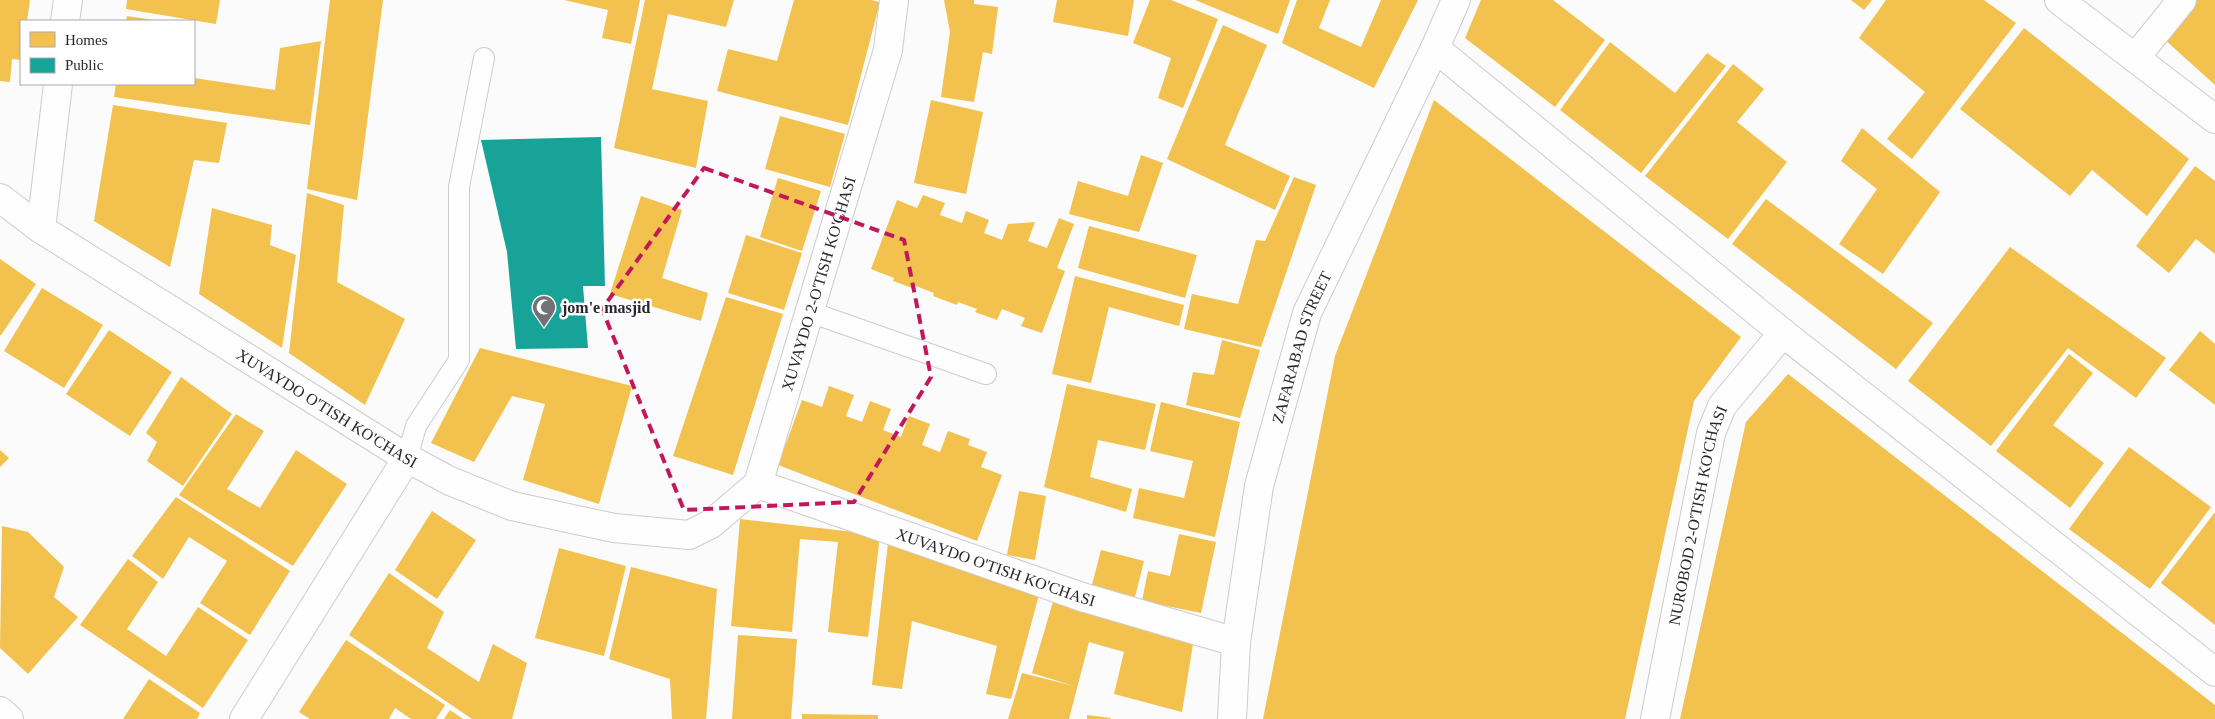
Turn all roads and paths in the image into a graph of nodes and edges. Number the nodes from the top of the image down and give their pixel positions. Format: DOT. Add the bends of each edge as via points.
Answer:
graph roads {
  1 [pos="68,0"];
  2 [pos="894,0"];
  3 [pos="1456,0"];
  4 [pos="2059,0"];
  5 [pos="2182,0"];
  6 [pos="65,20"];
  7 [pos="1435,48"];
  8 [pos="484,58"];
  9 [pos="2135,58"];
  10 [pos="58,85"];
  11 [pos="2215,119"];
  12 [pos="0,198"];
  13 [pos="41,229"];
  14 [pos="810,312"];
  15 [pos="1783,333"];
  16 [pos="986,374"];
  17 [pos="407,458"];
  18 [pos="758,484"];
  19 [pos="1236,642"];
  20 [pos="2215,672"];
  21 [pos="0,711"];
  22 [pos="9,719"];
  23 [pos="244,719"];
  24 [pos="1232,719"];
  25 [pos="1655,719"];
  1 -- 6 [label="street"];
  2 -- 14 [label="street, XUVAYDO 2-O'TISH KO'CHASI" via="888,50"];
  3 -- 7 [label="street, ZAFARABAD STREET"];
  4 -- 9 [label="street"];
  5 -- 9 [label="street"];
  7 -- 15 [label="street"];
  7 -- 19 [label="street, ZAFARABAD STREET" via="1307,313 1259,486"];
  8 -- 17 [label="lane" via="459,187 459,360 416,426"];
  9 -- 11 [label="street"];
  10 -- 13 [label="street"];
  12 -- 13 [label="street, XUVAYDO O'TISH KO'CHASI"];
  13 -- 17 [label="street, XUVAYDO O'TISH KO'CHASI"];
  14 -- 16 [label="lane"];
  14 -- 18 [label="street, XUVAYDO 2-O'TISH KO'CHASI"];
  15 -- 20 [label="street"];
  15 -- 25 [label="street, NUROBOD 2-O'TISH KO'CHASI" via="1722,406 1711,433"];
  17 -- 18 [label="street, XUVAYDO O'TISH KO'CHASI" via="512,506 614,528 689,534 711,524"];
  17 -- 23 [label="street"];
  18 -- 19 [label="street, XUVAYDO O'TISH KO'CHASI" via="1082,597"];
  19 -- 24 [label="street, ZAFARABAD STREET"];
  21 -- 22 [label="street"];
}
